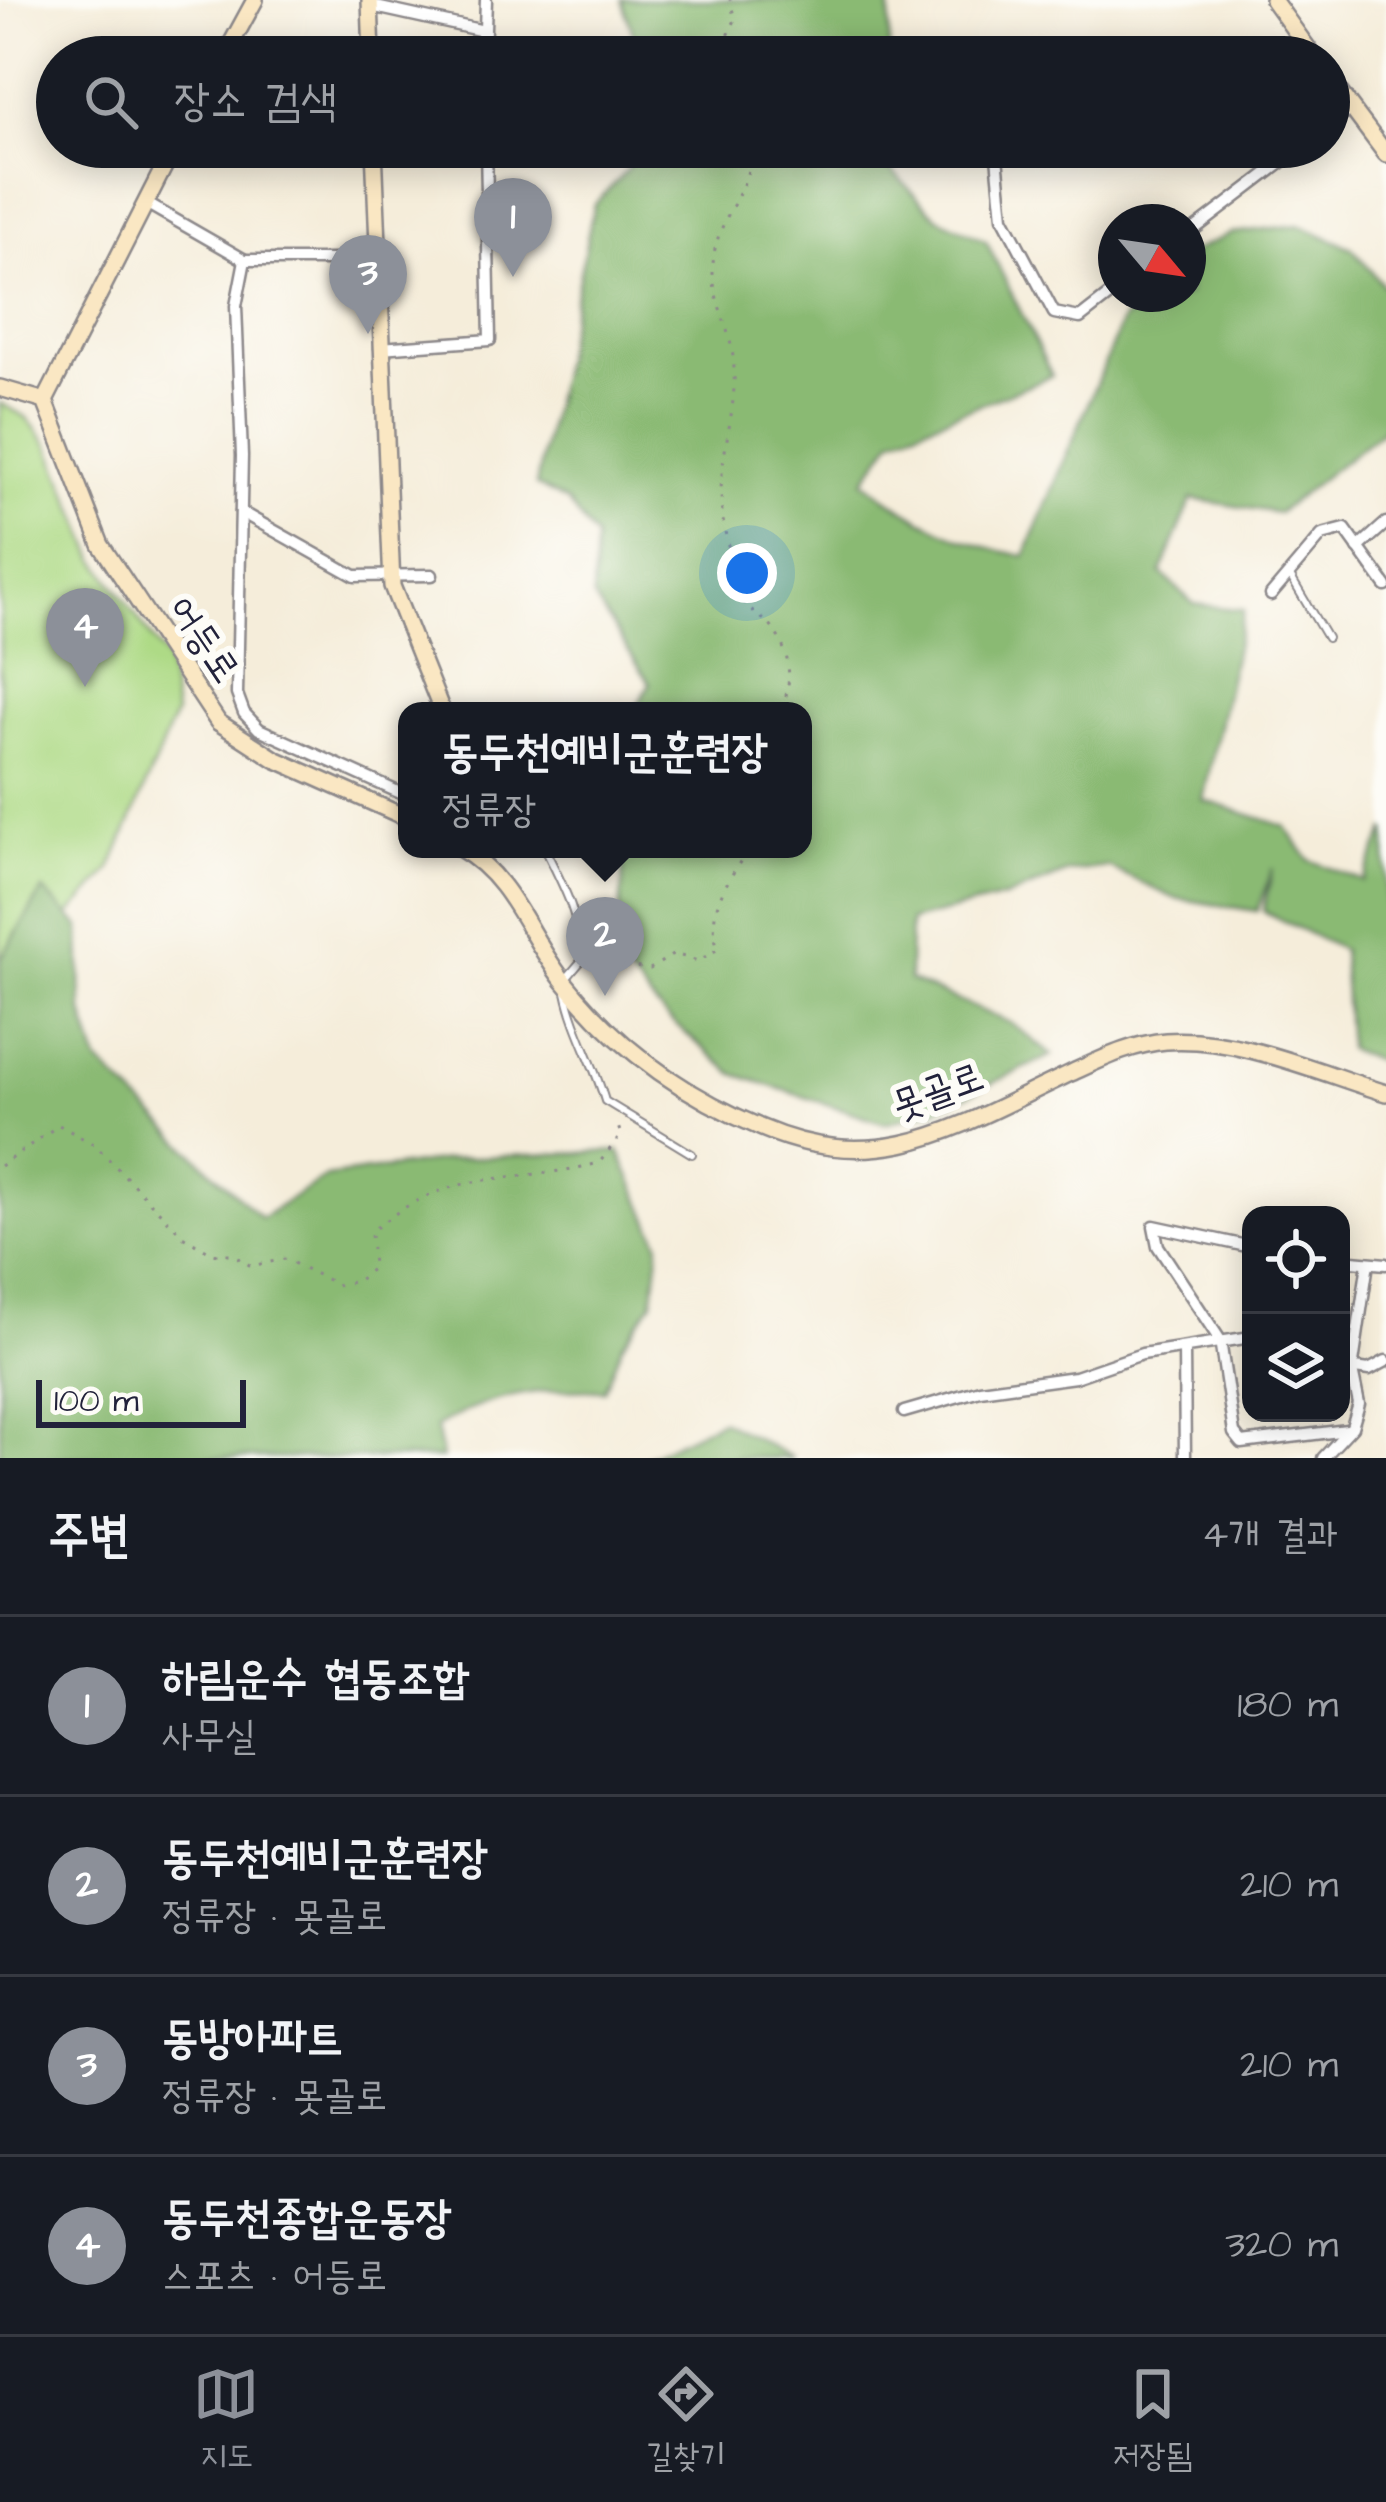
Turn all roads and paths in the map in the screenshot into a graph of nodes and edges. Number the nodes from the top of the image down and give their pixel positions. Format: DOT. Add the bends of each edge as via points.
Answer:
graph roads {
  1 [pos="255,0"];
  2 [pos="486,0"];
  3 [pos="730,0"];
  4 [pos="1273,0"];
  5 [pos="372,2"];
  6 [pos="484,31"];
  7 [pos="235,36"];
  8 [pos="372,36"];
  9 [pos="484,36"];
  10 [pos="728,36"];
  11 [pos="1299,36"];
  12 [pos="1350,106"];
  13 [pos="1352,109"];
  14 [pos="1386,154"];
  15 [pos="163,168"];
  16 [pos="374,168"];
  17 [pos="486,168"];
  18 [pos="752,168"];
  19 [pos="998,168"];
  20 [pos="1275,168"];
  21 [pos="144,202"];
  22 [pos="1206,221"];
  23 [pos="244,260"];
  24 [pos="376,260"];
  25 [pos="1098,304"];
  26 [pos="380,348"];
  27 [pos="0,388"];
  28 [pos="45,400"];
  29 [pos="241,512"];
  30 [pos="1386,523"];
  31 [pos="1358,548"];
  32 [pos="1289,574"];
  33 [pos="432,575"];
  34 [pos="391,578"];
  35 [pos="1386,586"];
  36 [pos="1271,595"];
  37 [pos="1327,638"];
  38 [pos="439,702"];
  39 [pos="785,702"];
  40 [pos="398,792"];
  41 [pos="398,814"];
  42 [pos="483,858"];
  43 [pos="549,858"];
  44 [pos="742,858"];
  45 [pos="582,960"];
  46 [pos="563,982"];
  47 [pos="1386,1094"];
  48 [pos="613,1107"];
  49 [pos="692,1154"];
  50 [pos="0,1166"];
  51 [pos="1242,1245"];
  52 [pos="1350,1261"];
  53 [pos="1368,1263"];
  54 [pos="1386,1264"];
  55 [pos="1242,1338"];
  56 [pos="1220,1340"];
  57 [pos="1184,1350"];
  58 [pos="1350,1353"];
  59 [pos="1386,1361"];
  60 [pos="1350,1368"];
  61 [pos="1350,1377"];
  62 [pos="904,1412"];
  63 [pos="1347,1430"];
  64 [pos="1185,1458"];
  65 [pos="1323,1458"];
  1 -- 7 [label="street"];
  2 -- 6 [label="street"];
  3 -- 10 [label="path" via="735,20"];
  4 -- 11 [label="street"];
  5 -- 6 [label="street"];
  5 -- 8 [label="street"];
  6 -- 9 [label="street"];
  12 -- 13 [label="street"];
  13 -- 14 [label="street"];
  15 -- 21 [label="street"];
  16 -- 24 [label="street"];
  17 -- 26 [label="street" via="490,340"];
  18 -- 39 [label="path" via="714,252 719,320 733,353 733,421 720,483 745,605 770,626 791,668"];
  19 -- 25 [label="street" via="1004,217 1054,313 1080,318"];
  20 -- 22 [label="street"];
  21 -- 23 [label="street"];
  21 -- 28 [label="street"];
  23 -- 24 [label="street"];
  23 -- 29 [label="street" via="236,306"];
  24 -- 26 [label="street"];
  26 -- 34 [label="street"];
  27 -- 28 [label="street"];
  28 -- 41 [label="street, 어등로" via="101,545 218,722 274,758"];
  29 -- 34 [label="street" via="355,576"];
  29 -- 40 [label="street" via="237,694 244,712 259,729"];
  30 -- 31 [label="street"];
  31 -- 32 [label="street" via="1345,529 1322,535"];
  31 -- 35 [label="street"];
  32 -- 36 [label="street"];
  32 -- 37 [label="lane"];
  33 -- 34 [label="street"];
  34 -- 38 [label="street"];
  42 -- 46 [label="street, 못골로"];
  43 -- 45 [label="lane" via="578,919"];
  44 -- 45 [label="path" via="721,889 712,931 718,949 698,961 674,954 650,970"];
  45 -- 46 [label="lane"];
  46 -- 47 [label="street, 못골로" via="683,1092 767,1130 847,1150 921,1142 1124,1049 1162,1042 1199,1040"];
  46 -- 48 [label="lane" via="572,1024"];
  48 -- 49 [label="lane"];
  48 -- 50 [label="path" via="621,1135 599,1163 451,1186 371,1232 373,1268 338,1286 285,1259 251,1266 184,1237 79,1132 50,1126"];
  51 -- 56 [label="street" via="1154,1226 1157,1246"];
  52 -- 53 [label="street"];
  53 -- 54 [label="street"];
  53 -- 58 [label="street"];
  55 -- 56 [label="street"];
  56 -- 57 [label="street"];
  56 -- 63 [label="street" via="1242,1443"];
  57 -- 62 [label="street"];
  57 -- 64 [label="street"];
  59 -- 60 [label="street"];
  61 -- 63 [label="street" via="1359,1404"];
  63 -- 65 [label="street"];
}
